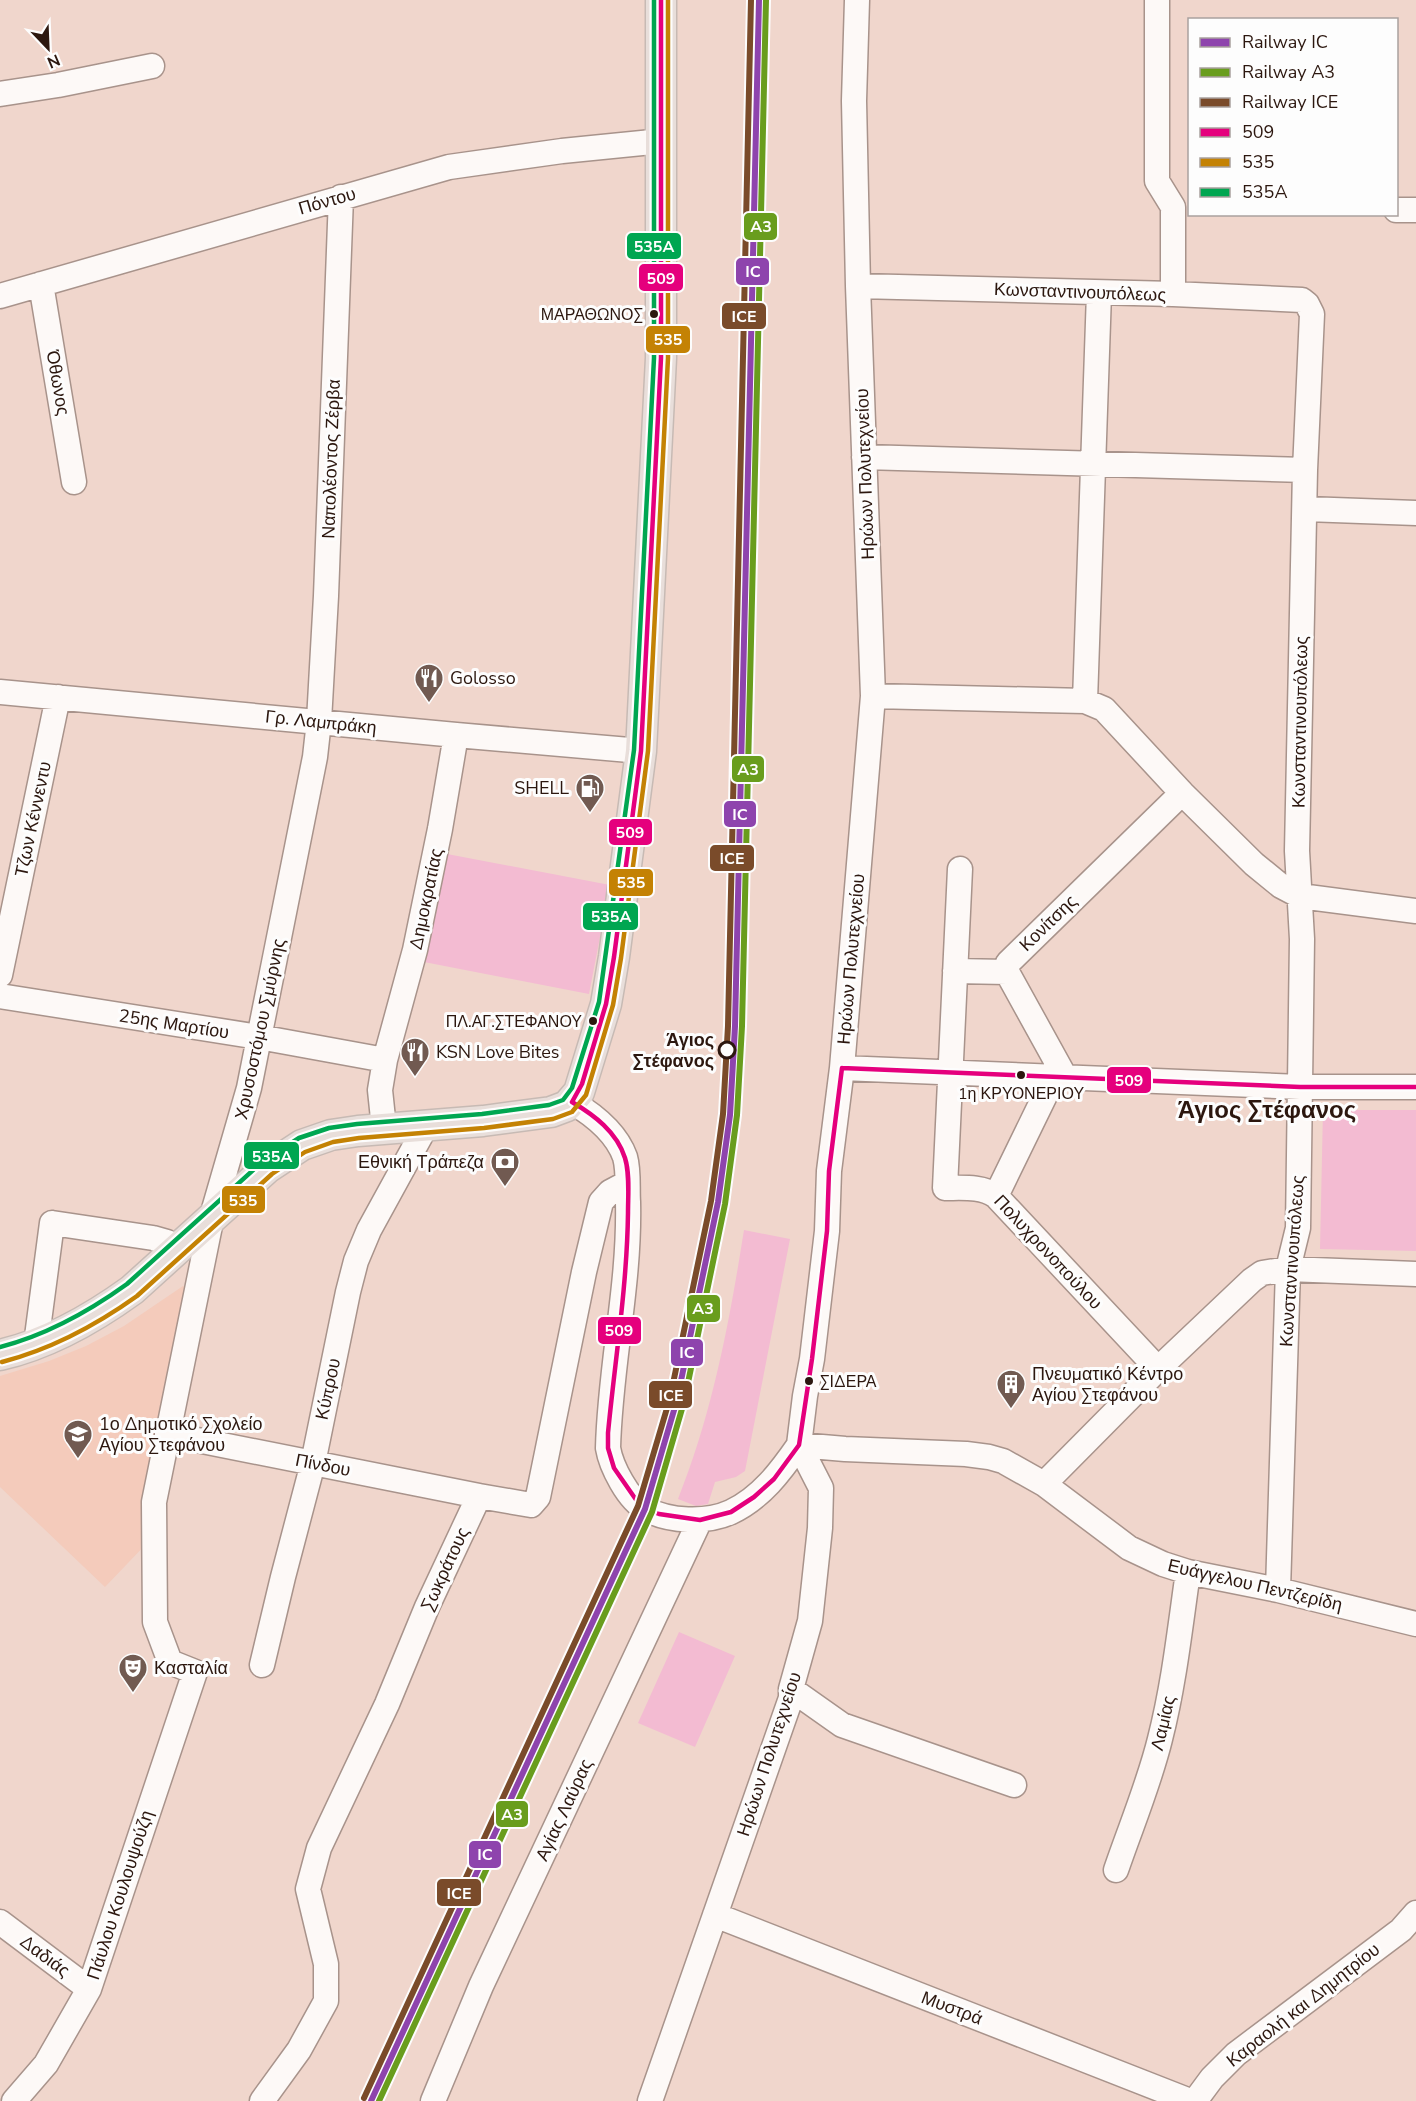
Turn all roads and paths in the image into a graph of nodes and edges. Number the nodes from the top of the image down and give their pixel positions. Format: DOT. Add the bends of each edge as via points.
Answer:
graph roads {
  1 [pos="661,0"];
  2 [pos="857,0"];
  3 [pos="1157,0"];
  4 [pos="152,66"];
  5 [pos="0,94"];
  6 [pos="662,141"];
  7 [pos="341,197"];
  8 [pos="1181,207"];
  9 [pos="1398,210"];
  10 [pos="1416,210"];
  11 [pos="41,284"];
  12 [pos="858,286"];
  13 [pos="2,288"];
  14 [pos="1099,293"];
  15 [pos="1173,294"];
  16 [pos="864,457"];
  17 [pos="1093,463"];
  18 [pos="1305,470"];
  19 [pos="74,482"];
  20 [pos="1306,509"];
  21 [pos="1416,513"];
  22 [pos="0,692"];
  23 [pos="873,696"];
  24 [pos="58,697"];
  25 [pos="1085,700"];
  26 [pos="319,721"];
  27 [pos="456,735"];
  28 [pos="641,751"];
  29 [pos="1182,793"];
  30 [pos="960,868"];
  31 [pos="1300,896"];
  32 [pos="1416,911"];
  33 [pos="955,971"];
  34 [pos="1007,972"];
  35 [pos="0,975"];
  36 [pos="0,996"];
  37 [pos="259,1037"];
  38 [pos="385,1060"];
  39 [pos="842,1068"];
  40 [pos="951,1073"];
  41 [pos="1059,1077"];
  42 [pos="1300,1087"];
  43 [pos="1416,1087"];
  44 [pos="572,1102"];
  45 [pos="426,1126"];
  46 [pos="384,1128"];
  47 [pos="627,1183"];
  48 [pos="996,1196"];
  49 [pos="212,1216"];
  50 [pos="176,1249"];
  51 [pos="1288,1269"];
  52 [pos="1416,1274"];
  53 [pos="36,1344"];
  54 [pos="0,1355"];
  55 [pos="1158,1369"];
  56 [pos="166,1434"];
  57 [pos="800,1445"];
  58 [pos="313,1462"];
  59 [pos="1044,1485"];
  60 [pos="479,1496"];
  61 [pos="700,1520"];
  62 [pos="1188,1572"];
  63 [pos="1278,1590"];
  64 [pos="1416,1624"];
  65 [pos="262,1665"];
  66 [pos="195,1672"];
  67 [pos="791,1689"];
  68 [pos="1014,1785"];
  69 [pos="1116,1870"];
  70 [pos="1416,1913"];
  71 [pos="715,1915"];
  72 [pos="0,1922"];
  73 [pos="89,1989"];
  74 [pos="14,2101"];
  75 [pos="262,2101"];
  76 [pos="433,2101"];
  77 [pos="650,2101"];
  78 [pos="1190,2101"];
  79 [pos="1195,2101"];
  1 -- 6 [label="main road"];
  2 -- 12 [label="street, Ηρώων Πολυτεχνείου" via="854,101"];
  3 -- 8 [label="street" via="1157,181"];
  4 -- 5 [label="street"];
  6 -- 7 [label="street, Πόντου" via="449,167"];
  6 -- 28 [label="main road" via="661,358"];
  7 -- 11 [label="street, Πόντου"];
  7 -- 26 [label="street, Ναπολέοντος Ζέρβα"];
  8 -- 15 [label="street"];
  9 -- 10 [label="street"];
  11 -- 13 [label="street, Πόντου"];
  11 -- 19 [label="street, Όθωνος"];
  12 -- 14 [label="street, Κωνσταντινουπόλεως"];
  12 -- 16 [label="street, Ηρώων Πολυτεχνείου"];
  14 -- 15 [label="street, Κωνσταντινουπόλεως"];
  14 -- 17 [label="street"];
  15 -- 18 [label="street, Κωνσταντινουπόλεως" via="1302,300 1308,304 1313,326"];
  16 -- 17 [label="street"];
  16 -- 23 [label="street, Ηρώων Πολυτεχνείου"];
  17 -- 18 [label="street"];
  17 -- 25 [label="street"];
  18 -- 20 [label="street, Κωνσταντινουπόλεως"];
  20 -- 21 [label="street"];
  20 -- 31 [label="street, Κωνσταντινουπόλεως" via="1297,851"];
  22 -- 24 [label="street, Γρ. Λαμπράκη"];
  23 -- 25 [label="street"];
  23 -- 39 [label="street, Ηρώων Πολυτεχνείου"];
  24 -- 26 [label="street, Γρ. Λαμπράκη"];
  24 -- 35 [label="street, Τζων Κέννεντυ"];
  25 -- 29 [label="street" via="1104,709"];
  26 -- 27 [label="street, Γρ. Λαμπράκη"];
  26 -- 37 [label="street, Χρυσοστόμου Σμύρνης" via="311,781"];
  27 -- 28 [label="street, Γρ. Λαμπράκη"];
  27 -- 38 [label="street, Δημοκρατίας" via="417,939"];
  28 -- 44 [label="main road" via="606,1004 582,1084"];
  29 -- 31 [label="street" via="1254,864"];
  29 -- 34 [label="street, Κονίτσης" via="1010,959"];
  30 -- 33 [label="street, Πολυχρονοπούλου"];
  31 -- 32 [label="street"];
  31 -- 42 [label="street, Κωνσταντινουπόλεως"];
  33 -- 34 [label="street"];
  33 -- 40 [label="street, Πολυχρονοπούλου"];
  34 -- 41 [label="street"];
  36 -- 37 [label="street, 25ης Μαρτίου"];
  37 -- 38 [label="street, 25ης Μαρτίου"];
  37 -- 49 [label="street, Χρυσοστόμου Σμύρνης" via="242,1115"];
  38 -- 46 [label="street" via="380,1090"];
  39 -- 40 [label="street"];
  39 -- 57 [label="street, Ηρώων Πολυτεχνείου" via="829,1171 827,1231"];
  40 -- 41 [label="street"];
  40 -- 48 [label="street, Πολυχρονοπούλου" via="945,1188 981,1189"];
  41 -- 42 [label="street"];
  41 -- 48 [label="street"];
  42 -- 43 [label="street"];
  42 -- 51 [label="street, Κωνσταντινουπόλεως" via="1298,1228"];
  44 -- 45 [label="main road" via="551,1112"];
  44 -- 47 [label="street" via="598,1119 613,1137 626,1160"];
  45 -- 46 [label="main road"];
  45 -- 58 [label="street, Κύπρου" via="358,1254"];
  46 -- 49 [label="main road" via="330,1135 288,1152"];
  47 -- 60 [label="street" via="610,1192 602,1203 538,1497 531,1504"];
  47 -- 61 [label="street" via="628,1243 608,1433 609,1458 620,1479 645,1509"];
  48 -- 55 [label="street, Πολυχρονοπούλου"];
  49 -- 50 [label="main road"];
  49 -- 56 [label="street, Χρυσοστόμου Σμύρνης"];
  50 -- 53 [label="main road" via="110,1306"];
  50 -- 53 [label="street" via="153,1238 52,1223"];
  51 -- 52 [label="street"];
  51 -- 55 [label="street" via="1262,1273 1252,1280"];
  51 -- 63 [label="street, Κωνσταντινουπόλεως"];
  53 -- 54 [label="main road"];
  55 -- 59 [label="street"];
  56 -- 58 [label="street, Πίνδου"];
  56 -- 66 [label="street, Χρυσοστόμου Σμύρνης" via="154,1502 154,1622 170,1662"];
  57 -- 59 [label="street, Ευάγγελου Πεντζερίδη" via="989,1457 1015,1466"];
  57 -- 61 [label="street" via="774,1479 754,1497 731,1512"];
  57 -- 67 [label="street, Ηρώων Πολυτεχνείου" via="817,1478 822,1498 810,1621"];
  58 -- 60 [label="street, Πίνδου"];
  58 -- 65 [label="street, Κύπρου"];
  59 -- 62 [label="street, Ευάγγελου Πεντζερίδη" via="1129,1548"];
  60 -- 75 [label="street, Σωκράτους" via="319,1848 308,1889 326,1964 326,2001 299,2050"];
  61 -- 76 [label="street, Αγίας Λαύρας" via="481,1986"];
  62 -- 63 [label="street, Ευάγγελου Πεντζερίδη"];
  62 -- 69 [label="street, Λαμίας" via="1161,1737"];
  63 -- 64 [label="street, Ευάγγελου Πεντζερίδη"];
  66 -- 73 [label="street, Πάυλου Κουλουψούζη"];
  67 -- 68 [label="street" via="842,1725"];
  67 -- 71 [label="street, Ηρώων Πολυτεχνείου"];
  70 -- 79 [label="street, Καραολή και Δημητρίου" via="1401,1930 1236,2054"];
  71 -- 77 [label="street, Ηρώων Πολυτεχνείου"];
  71 -- 78 [label="street, Μυστρά"];
  72 -- 73 [label="street, Δαδιάς"];
  73 -- 74 [label="street, Πάυλου Κουλουψούζη" via="46,2064"];
}
